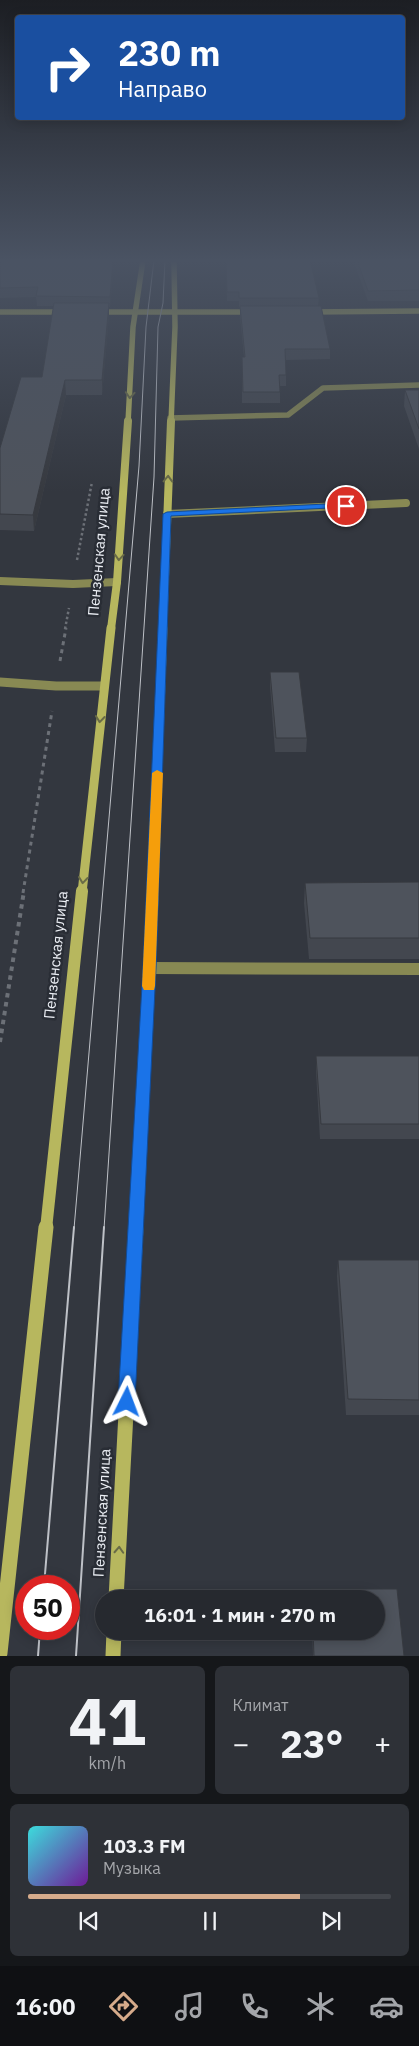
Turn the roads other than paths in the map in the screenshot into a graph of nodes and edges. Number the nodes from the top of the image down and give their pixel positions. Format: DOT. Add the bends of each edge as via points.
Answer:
graph roads {
  1 [pos="133,337"];
  2 [pos="173,337"];
  3 [pos="419,385"];
  4 [pos="170,418"];
  5 [pos="406,503"];
  6 [pos="167,514"];
  7 [pos="0,581"];
  8 [pos="117,582"];
  9 [pos="0,682"];
  10 [pos="104,686"];
  11 [pos="150,968"];
  12 [pos="419,968"];
  13 [pos="116,1590"];
  14 [pos="114,1640"];
  15 [pos="0,1653"];
  16 [pos="113,1656"];
  1 -- 8 [label="main road, Пензенская улица, one-way"];
  2 -- 4 [label="main road, Пензенская улица"];
  3 -- 4 [label="lane" via="323,388 288,415"];
  6 -- 4 [label="main road, Пензенская улица, one-way"];
  5 -- 6 [label="lane"];
  6 -- 11 [label="main road, Пензенская улица"];
  7 -- 8 [label="lane"];
  8 -- 10 [label="main road, Пензенская улица"];
  9 -- 10 [label="lane"];
  10 -- 15 [label="main road, Пензенская улица, one-way"];
  11 -- 12 [label="lane"];
  13 -- 11 [label="main road, Пензенская улица, one-way"];
  14 -- 16 [label="main road"];
}
